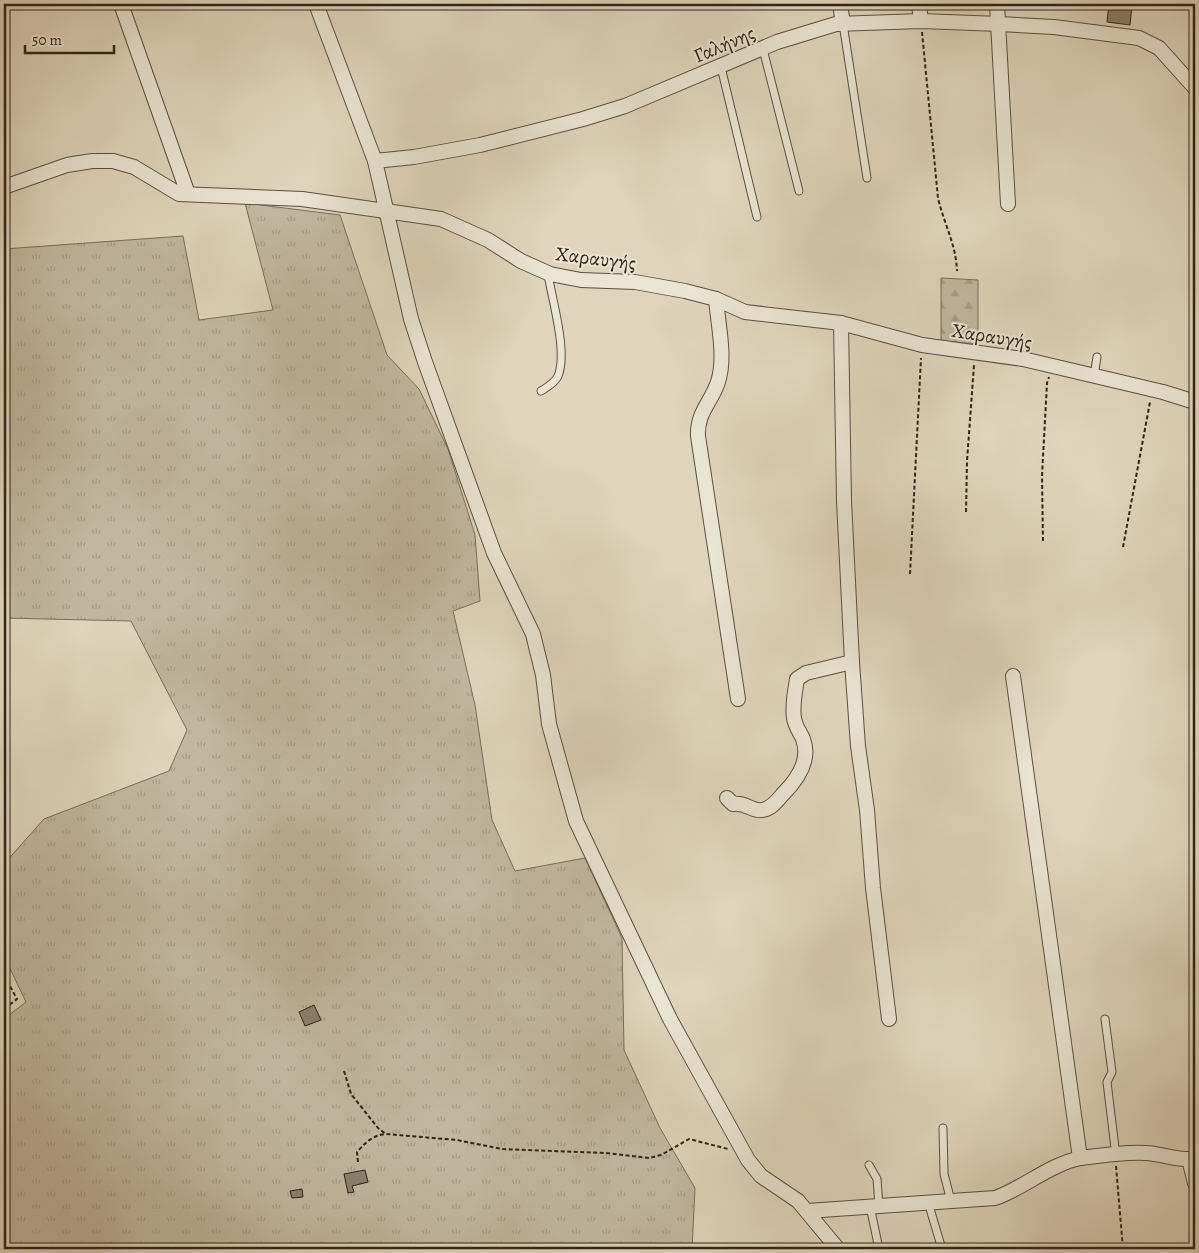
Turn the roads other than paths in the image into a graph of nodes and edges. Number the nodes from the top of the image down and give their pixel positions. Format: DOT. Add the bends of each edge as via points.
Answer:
graph roads {
  1 [pos="122,4"];
  2 [pos="316,4"];
  3 [pos="840,4"];
  4 [pos="919,4"];
  5 [pos="997,4"];
  6 [pos="921,21"];
  7 [pos="844,24"];
  8 [pos="999,24"];
  9 [pos="763,49"];
  10 [pos="721,67"];
  11 [pos="1195,88"];
  12 [pos="375,161"];
  13 [pos="867,178"];
  14 [pos="4,188"];
  15 [pos="799,191"];
  16 [pos="188,194"];
  17 [pos="1008,204"];
  18 [pos="388,211"];
  19 [pos="758,217"];
  20 [pos="548,273"];
  21 [pos="716,299"];
  22 [pos="841,323"];
  23 [pos="1097,357"];
  24 [pos="1094,376"];
  25 [pos="540,392"];
  26 [pos="1195,402"];
  27 [pos="852,662"];
  28 [pos="1013,676"];
  29 [pos="738,699"];
  30 [pos="727,798"];
  31 [pos="889,1019"];
  32 [pos="1105,1019"];
  33 [pos="943,1128"];
  34 [pos="1116,1156"];
  35 [pos="1080,1158"];
  36 [pos="1192,1159"];
  37 [pos="869,1165"];
  38 [pos="1195,1182"];
  39 [pos="951,1201"];
  40 [pos="928,1202"];
  41 [pos="874,1206"];
  42 [pos="808,1211"];
  43 [pos="838,1249"];
  44 [pos="879,1249"];
  45 [pos="942,1249"];
  1 -- 16 [label="street"];
  2 -- 12 [label="street"];
  3 -- 7 [label="street"];
  4 -- 6 [label="street"];
  5 -- 8 [label="street"];
  6 -- 7 [label="street, Γαλήνης"];
  6 -- 8 [label="street, Γαλήνης"];
  7 -- 9 [label="street, Γαλήνης" via="820,28"];
  7 -- 13 [label="lane"];
  8 -- 11 [label="street, Γαλήνης" via="1139,38 1159,48"];
  8 -- 17 [label="street"];
  9 -- 10 [label="street, Γαλήνης"];
  9 -- 15 [label="lane"];
  10 -- 12 [label="street, Γαλήνης" via="625,106 583,119 480,145"];
  10 -- 19 [label="lane"];
  12 -- 18 [label="street"];
  14 -- 16 [label="street, Χαραυγής" via="68,165 106,161 134,167 179,194"];
  16 -- 18 [label="street, Χαραυγής" via="302,199"];
  18 -- 20 [label="street, Χαραυγής" via="441,219"];
  18 -- 42 [label="street" via="403,287 425,362 494,553 533,634 543,675 549,724 576,821 670,1019 748,1160 761,1176"];
  20 -- 21 [label="street, Χαραυγής" via="581,280 635,282"];
  20 -- 25 [label="lane" via="560,365 558,376"];
  21 -- 22 [label="street, Χαραυγής" via="745,312"];
  21 -- 29 [label="street" via="720,368 713,394 700,416 698,436"];
  22 -- 24 [label="street, Χαραυγής" via="922,345"];
  22 -- 27 [label="street" via="844,501"];
  23 -- 24 [label="lane"];
  24 -- 26 [label="street, Χαραυγής"];
  27 -- 30 [label="street" via="806,673 797,679 794,718 806,753 792,785 771,807 763,810 755,810 742,803 732,804"];
  27 -- 31 [label="street" via="858,746"];
  28 -- 35 [label="street"];
  32 -- 34 [label="lane" via="1112,1072 1107,1082"];
  33 -- 39 [label="lane" via="944,1174"];
  34 -- 35 [label="street"];
  34 -- 36 [label="street" via="1146,1153"];
  35 -- 39 [label="street" via="1040,1174 995,1198"];
  36 -- 38 [label="street"];
  37 -- 41 [label="lane" via="877,1179"];
  39 -- 40 [label="street"];
  40 -- 41 [label="street"];
  40 -- 45 [label="lane"];
  41 -- 42 [label="street"];
  41 -- 44 [label="lane"];
  42 -- 43 [label="street"];
}
